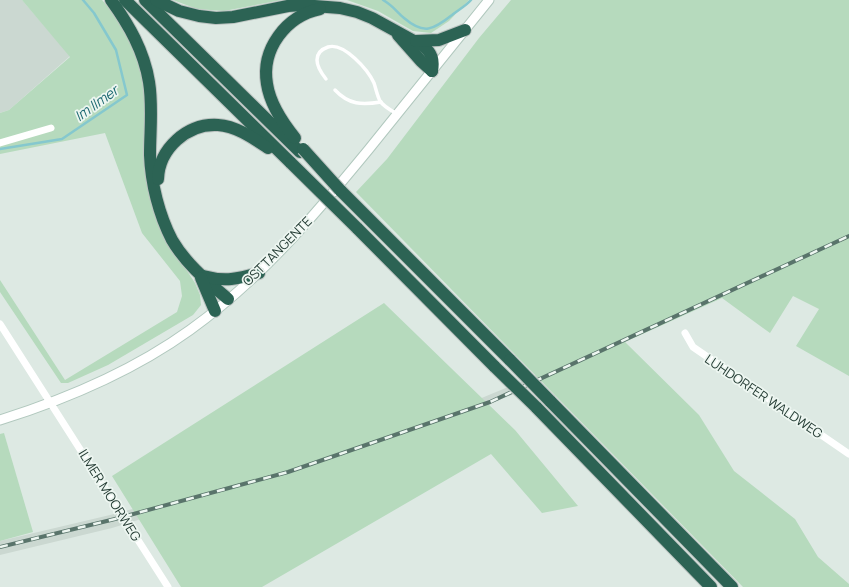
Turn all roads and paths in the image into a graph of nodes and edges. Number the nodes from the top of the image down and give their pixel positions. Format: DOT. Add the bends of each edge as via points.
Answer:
graph roads {
  1 [pos="111,0"];
  2 [pos="125,0"];
  3 [pos="145,0"];
  4 [pos="156,0"];
  5 [pos="489,0"];
  6 [pos="327,7"];
  7 [pos="465,30"];
  8 [pos="394,31"];
  9 [pos="416,41"];
  10 [pos="432,71"];
  11 [pos="326,79"];
  12 [pos="335,90"];
  13 [pos="381,102"];
  14 [pos="397,114"];
  15 [pos="52,128"];
  16 [pos="0,143"];
  17 [pos="302,150"];
  18 [pos="291,163"];
  19 [pos="158,204"];
  20 [pos="259,273"];
  21 [pos="200,275"];
  22 [pos="228,299"];
  23 [pos="215,311"];
  24 [pos="0,324"];
  25 [pos="685,333"];
  26 [pos="51,403"];
  27 [pos="0,420"];
  28 [pos="849,454"];
  29 [pos="168,587"];
  30 [pos="711,587"];
  31 [pos="732,587"];
  1 -- 19 [label="highway" via="129,26 146,67 151,104 150,156"];
  2 -- 18 [label="highway"];
  3 -- 17 [label="highway"];
  4 -- 6 [label="highway" via="179,11 216,18 288,6"];
  5 -- 7 [label="main road, OSTTANGENTE"];
  6 -- 8 [label="highway" via="364,14"];
  6 -- 17 [label="highway" via="306,13 290,23 276,38 266,65 265,75 272,101"];
  7 -- 9 [label="highway" via="439,40"];
  7 -- 10 [label="main road, OSTTANGENTE"];
  8 -- 9 [label="highway"];
  8 -- 10 [label="highway"];
  9 -- 10 [label="highway" via="430,53"];
  10 -- 14 [label="main road, OSTTANGENTE"];
  11 -- 13 [label="lane" via="318,67 318,54 326,47 338,47 364,69"];
  12 -- 13 [label="lane" via="352,102"];
  13 -- 14 [label="lane"];
  14 -- 20 [label="main road, OSTTANGENTE" via="305,225"];
  15 -- 16 [label="street"];
  17 -- 31 [label="highway, bridge"];
  18 -- 19 [label="highway" via="245,133 218,125 204,126 181,136 164,153 158,172"];
  18 -- 30 [label="highway, bridge" via="536,407"];
  19 -- 21 [label="highway" via="182,256"];
  20 -- 21 [label="highway" via="229,280 216,280"];
  20 -- 22 [label="main road, OSTTANGENTE"];
  21 -- 22 [label="highway"];
  21 -- 23 [label="highway"];
  22 -- 23 [label="main road, OSTTANGENTE"];
  23 -- 26 [label="main road, OSTTANGENTE" via="147,357 100,382"];
  24 -- 26 [label="street, ILMER MOORWEG"];
  25 -- 28 [label="street, LUHDORFER WALDWEG" via="693,347"];
  26 -- 27 [label="main road, OSTTANGENTE"];
  26 -- 29 [label="street, ILMER MOORWEG"];
}
